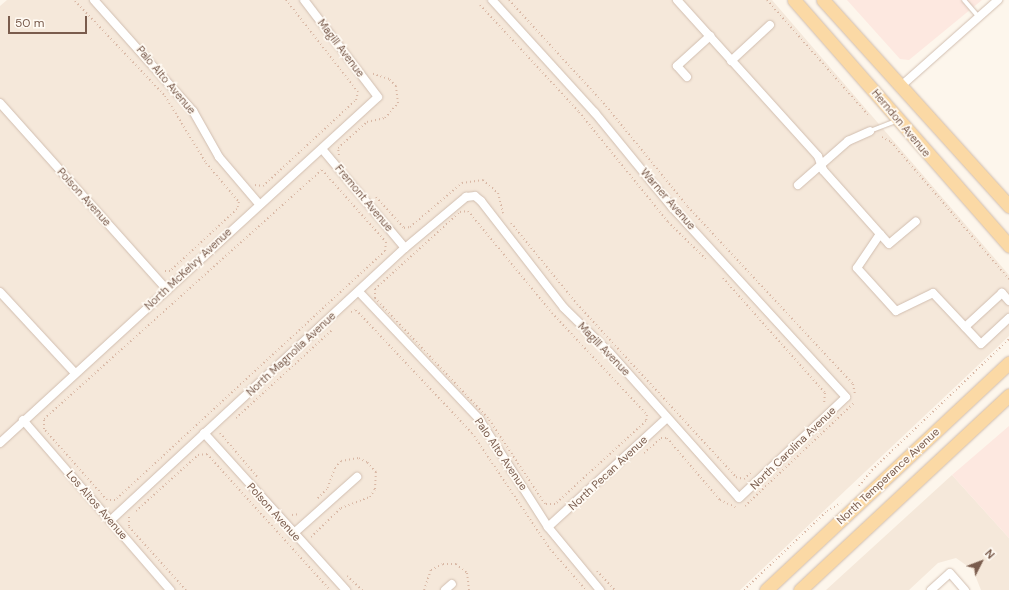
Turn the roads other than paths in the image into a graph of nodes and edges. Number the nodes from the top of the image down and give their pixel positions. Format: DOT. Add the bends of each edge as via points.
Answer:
graph roads {
  1 [pos="94,0"];
  2 [pos="304,0"];
  3 [pos="492,0"];
  4 [pos="677,0"];
  5 [pos="794,0"];
  6 [pos="823,0"];
  7 [pos="964,0"];
  8 [pos="998,0"];
  9 [pos="979,16"];
  10 [pos="770,26"];
  11 [pos="710,36"];
  12 [pos="731,61"];
  13 [pos="687,77"];
  14 [pos="901,86"];
  15 [pos="378,97"];
  16 [pos="0,103"];
  17 [pos="898,120"];
  18 [pos="870,131"];
  19 [pos="322,149"];
  20 [pos="821,164"];
  21 [pos="798,185"];
  22 [pos="475,196"];
  23 [pos="259,204"];
  24 [pos="1009,206"];
  25 [pos="916,221"];
  26 [pos="880,234"];
  27 [pos="1009,246"];
  28 [pos="405,248"];
  29 [pos="167,290"];
  30 [pos="0,292"];
  31 [pos="359,292"];
  32 [pos="1009,301"];
  33 [pos="1009,318"];
  34 [pos="965,327"];
  35 [pos="1009,363"];
  36 [pos="74,372"];
  37 [pos="1009,395"];
  38 [pos="846,397"];
  39 [pos="667,418"];
  40 [pos="23,420"];
  41 [pos="204,434"];
  42 [pos="0,443"];
  43 [pos="357,477"];
  44 [pos="740,498"];
  45 [pos="111,520"];
  46 [pos="548,527"];
  47 [pos="293,534"];
  48 [pos="452,584"];
  49 [pos="170,590"];
  50 [pos="346,590"];
  51 [pos="445,590"];
  52 [pos="600,590"];
  53 [pos="766,590"];
  54 [pos="800,590"];
  55 [pos="931,590"];
  56 [pos="965,590"];
  1 -- 23 [label="street, Palo Alto Avenue" via="193,111 219,157"];
  2 -- 15 [label="street, Magill Avenue"];
  3 -- 38 [label="street, Warner Avenue" via="595,113 672,206"];
  4 -- 11 [label="street"];
  5 -- 17 [label="main road, Herndon Avenue"];
  6 -- 14 [label="main road"];
  7 -- 9 [label="lane"];
  8 -- 9 [label="street"];
  9 -- 14 [label="street"];
  10 -- 12 [label="street"];
  11 -- 12 [label="street"];
  11 -- 13 [label="street" via="678,66"];
  12 -- 20 [label="street"];
  14 -- 24 [label="main road"];
  15 -- 19 [label="street, North McKelvy Avenue"];
  16 -- 29 [label="street, Polson Avenue"];
  17 -- 18 [label="lane"];
  17 -- 27 [label="main road, Herndon Avenue"];
  18 -- 20 [label="street" via="848,141"];
  19 -- 23 [label="street, North McKelvy Avenue"];
  19 -- 28 [label="street, Fremont Avenue"];
  20 -- 21 [label="street"];
  20 -- 26 [label="street"];
  22 -- 28 [label="street, North Magnolia Avenue" via="456,203"];
  22 -- 39 [label="street, Magill Avenue" via="564,308"];
  23 -- 29 [label="street, North McKelvy Avenue"];
  25 -- 26 [label="street" via="889,244"];
  26 -- 34 [label="street" via="857,268 896,311 933,293"];
  28 -- 31 [label="street, North Magnolia Avenue"];
  29 -- 36 [label="street, North McKelvy Avenue"];
  30 -- 36 [label="street"];
  31 -- 41 [label="street, North Magnolia Avenue"];
  31 -- 46 [label="street, Palo Alto Avenue" via="479,419"];
  32 -- 34 [label="street" via="1002,293"];
  33 -- 34 [label="street" via="981,344"];
  35 -- 53 [label="main road, North Temperance Avenue"];
  36 -- 40 [label="street, North McKelvy Avenue"];
  37 -- 54 [label="main road"];
  38 -- 44 [label="street, North Carolina Avenue"];
  39 -- 44 [label="street, Magill Avenue"];
  39 -- 46 [label="street, North Pecan Avenue"];
  40 -- 42 [label="street, North McKelvy Avenue"];
  40 -- 45 [label="street, Los Altos Avenue"];
  41 -- 45 [label="street, North Magnolia Avenue"];
  41 -- 47 [label="street, Polson Avenue"];
  43 -- 47 [label="street"];
  45 -- 49 [label="street, Los Altos Avenue"];
  46 -- 52 [label="street, Palo Alto Avenue"];
  47 -- 50 [label="street, Polson Avenue"];
  48 -- 51 [label="street"];
  55 -- 56 [label="street" via="950,573"];
}
